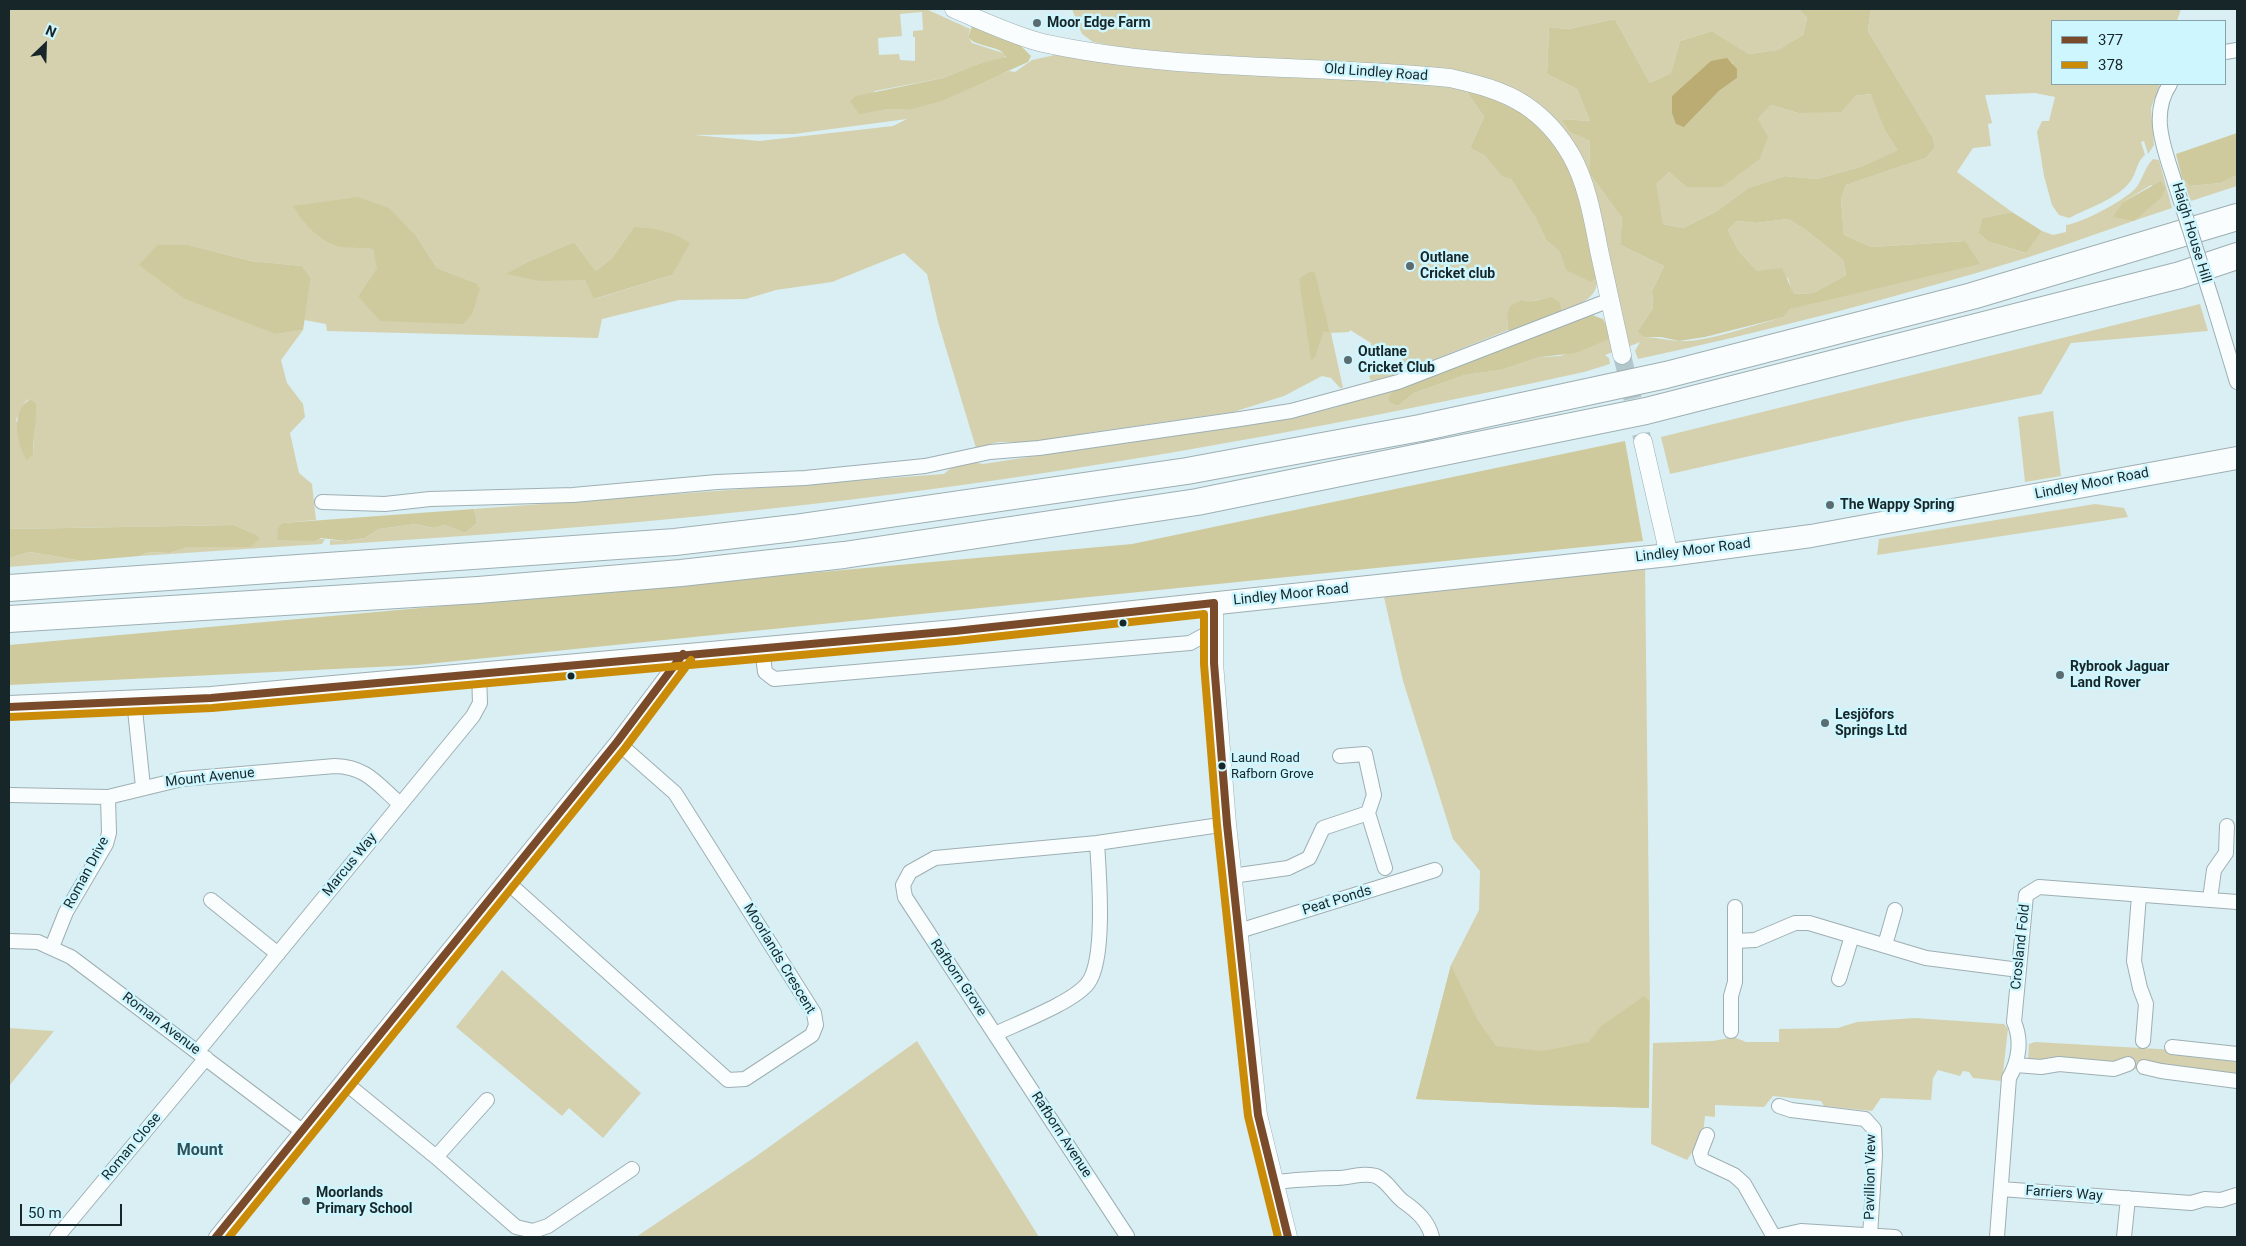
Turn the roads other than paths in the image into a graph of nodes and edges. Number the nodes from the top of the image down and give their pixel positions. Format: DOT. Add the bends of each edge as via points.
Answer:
graph roads {
  1 [pos="954,9"];
  2 [pos="2170,85"];
  3 [pos="2237,207"];
  4 [pos="2237,218"];
  5 [pos="2138,249"];
  6 [pos="2237,256"];
  7 [pos="2237,262"];
  8 [pos="2180,275"];
  9 [pos="1610,300"];
  10 [pos="1622,355"];
  11 [pos="2237,382"];
  12 [pos="1643,442"];
  13 [pos="2237,458"];
  14 [pos="322,502"];
  15 [pos="1669,555"];
  16 [pos="9,588"];
  17 [pos="1214,603"];
  18 [pos="9,619"];
  19 [pos="1214,630"];
  20 [pos="762,648"];
  21 [pos="684,654"];
  22 [pos="480,672"];
  23 [pos="134,700"];
  24 [pos="9,707"];
  25 [pos="617,742"];
  26 [pos="1340,756"];
  27 [pos="143,788"];
  28 [pos="9,795"];
  29 [pos="108,797"];
  30 [pos="400,804"];
  31 [pos="1368,813"];
  32 [pos="1227,824"];
  33 [pos="2227,826"];
  34 [pos="1097,843"];
  35 [pos="1385,868"];
  36 [pos="1435,870"];
  37 [pos="1232,876"];
  38 [pos="505,880"];
  39 [pos="2139,895"];
  40 [pos="2210,899"];
  41 [pos="212,900"];
  42 [pos="2237,902"];
  43 [pos="1735,908"];
  44 [pos="1895,910"];
  45 [pos="1239,931"];
  46 [pos="1852,936"];
  47 [pos="9,941"];
  48 [pos="1736,941"];
  49 [pos="1885,945"];
  50 [pos="52,947"];
  51 [pos="278,954"];
  52 [pos="2019,970"];
  53 [pos="1839,979"];
  54 [pos="1731,1031"];
  55 [pos="995,1034"];
  56 [pos="2143,1041"];
  57 [pos="2172,1047"];
  58 [pos="202,1054"];
  59 [pos="2237,1054"];
  60 [pos="2128,1064"];
  61 [pos="2016,1065"];
  62 [pos="2144,1067"];
  63 [pos="342,1081"];
  64 [pos="2237,1081"];
  65 [pos="487,1100"];
  66 [pos="1779,1106"];
  67 [pos="302,1131"];
  68 [pos="1707,1135"];
  69 [pos="436,1157"];
  70 [pos="632,1168"];
  71 [pos="1276,1182"];
  72 [pos="2001,1189"];
  73 [pos="2237,1195"];
  74 [pos="2128,1198"];
  75 [pos="1127,1236"];
  76 [pos="1870,1236"];
  77 [pos="57,1237"];
  78 [pos="216,1237"];
  79 [pos="1288,1237"];
  80 [pos="1432,1237"];
  81 [pos="1774,1237"];
  82 [pos="1895,1237"];
  83 [pos="1997,1237"];
  84 [pos="2124,1237"];
  1 -- 9 [label="street, Old Lindley Road" via="1041,42 1070,47 1203,64 1450,78 1479,84 1511,97 1541,118 1572,156 1594,226"];
  2 -- 11 [label="street, Haigh House Hill, bridge" via="2159,119 2161,137"];
  3 -- 5 [label="highway"];
  4 -- 5 [label="highway"];
  5 -- 16 [label="highway" via="1972,296 1666,374 1420,428 1187,471 675,542"];
  6 -- 8 [label="highway"];
  7 -- 8 [label="highway"];
  8 -- 18 [label="highway" via="1646,410 1197,502 844,555 681,573 478,590"];
  9 -- 10 [label="street, Old Lindley Road"];
  9 -- 14 [label="street" via="1391,384 1291,410 1240,419 1049,447 990,452 925,466 805,478 716,482 573,495 430,499 385,504"];
  12 -- 15 [label="street"];
  13 -- 15 [label="main road, Lindley Moor Road" via="1811,536"];
  15 -- 17 [label="main road, Lindley Moor Road"];
  17 -- 19 [label="street"];
  17 -- 20 [label="main road, Lindley Moor Road"];
  19 -- 20 [label="street" via="1190,643 774,678 765,672"];
  19 -- 32 [label="street"];
  20 -- 21 [label="main road, Lindley Moor Road"];
  21 -- 22 [label="main road, Lindley Moor Road"];
  21 -- 25 [label="street"];
  22 -- 23 [label="main road, Lindley Moor Road" via="211,698"];
  22 -- 30 [label="street, Marcus Way" via="482,693 473,716"];
  23 -- 24 [label="main road, Lindley Moor Road"];
  23 -- 27 [label="street"];
  25 -- 38 [label="street"];
  25 -- 38 [label="street, Moorlands Crescent" via="675,793 814,1013 816,1025 812,1035 745,1079 728,1080"];
  26 -- 31 [label="street" via="1365,754 1374,795"];
  27 -- 29 [label="street, Mount Avenue"];
  27 -- 30 [label="street, Mount Avenue" via="182,779 335,766 365,772"];
  28 -- 29 [label="street, Mount Avenue"];
  29 -- 50 [label="street, Roman Drive" via="109,833 106,844 66,912"];
  30 -- 51 [label="street, Marcus Way"];
  31 -- 35 [label="street"];
  31 -- 37 [label="street" via="1323,828 1309,858 1288,868"];
  32 -- 34 [label="street, Rafborn Grove"];
  32 -- 37 [label="street"];
  33 -- 40 [label="street" via="2226,853 2214,870"];
  34 -- 55 [label="street" via="1102,910 1094,970 1089,982 1076,994"];
  34 -- 55 [label="street, Rafborn Grove" via="935,858 910,872 903,885 904,897"];
  36 -- 45 [label="street, Peat Ponds"];
  37 -- 45 [label="street"];
  38 -- 63 [label="street"];
  39 -- 40 [label="street, Crosland Fold"];
  39 -- 52 [label="street, Crosland Fold" via="2039,887 2026,895"];
  39 -- 56 [label="street" via="2134,961 2146,1004"];
  40 -- 42 [label="street, Crosland Fold"];
  41 -- 51 [label="street"];
  43 -- 48 [label="street"];
  44 -- 49 [label="street"];
  45 -- 71 [label="street" via="1258,1115"];
  46 -- 48 [label="street" via="1810,923 1795,923 1756,940"];
  46 -- 49 [label="street"];
  46 -- 53 [label="street"];
  47 -- 50 [label="street, Roman Avenue" via="38,942"];
  48 -- 54 [label="street"];
  49 -- 52 [label="street" via="1926,958"];
  50 -- 58 [label="street, Roman Avenue"];
  51 -- 58 [label="street, Marcus Way"];
  52 -- 61 [label="street, Crosland Fold" via="2014,1022 2019,1033"];
  55 -- 75 [label="street, Rafborn Avenue"];
  57 -- 59 [label="street"];
  58 -- 67 [label="street, Roman Avenue"];
  58 -- 77 [label="street, Roman Close"];
  60 -- 61 [label="street" via="2114,1069 2058,1064 2041,1067"];
  61 -- 72 [label="street, Crosland Fold" via="2010,1078"];
  62 -- 64 [label="street"];
  63 -- 67 [label="street"];
  63 -- 69 [label="street"];
  65 -- 69 [label="street"];
  66 -- 76 [label="street, Pavillion View" via="1865,1118 1874,1129"];
  67 -- 78 [label="street"];
  68 -- 81 [label="street, Pavillion View" via="1700,1153 1702,1160 1734,1175 1744,1184"];
  69 -- 70 [label="street" via="516,1226 533,1231 548,1226"];
  71 -- 79 [label="street"];
  71 -- 80 [label="street" via="1366,1174 1376,1176 1402,1201 1416,1209"];
  72 -- 74 [label="street, Farriers Way"];
  72 -- 83 [label="street, Crosland Fold"];
  73 -- 74 [label="street, Farriers Way" via="2221,1200 2205,1198 2191,1203"];
  74 -- 84 [label="street"];
  76 -- 81 [label="street, Pavillion View" via="1801,1231"];
  76 -- 82 [label="street, Pavillion View"];
}
